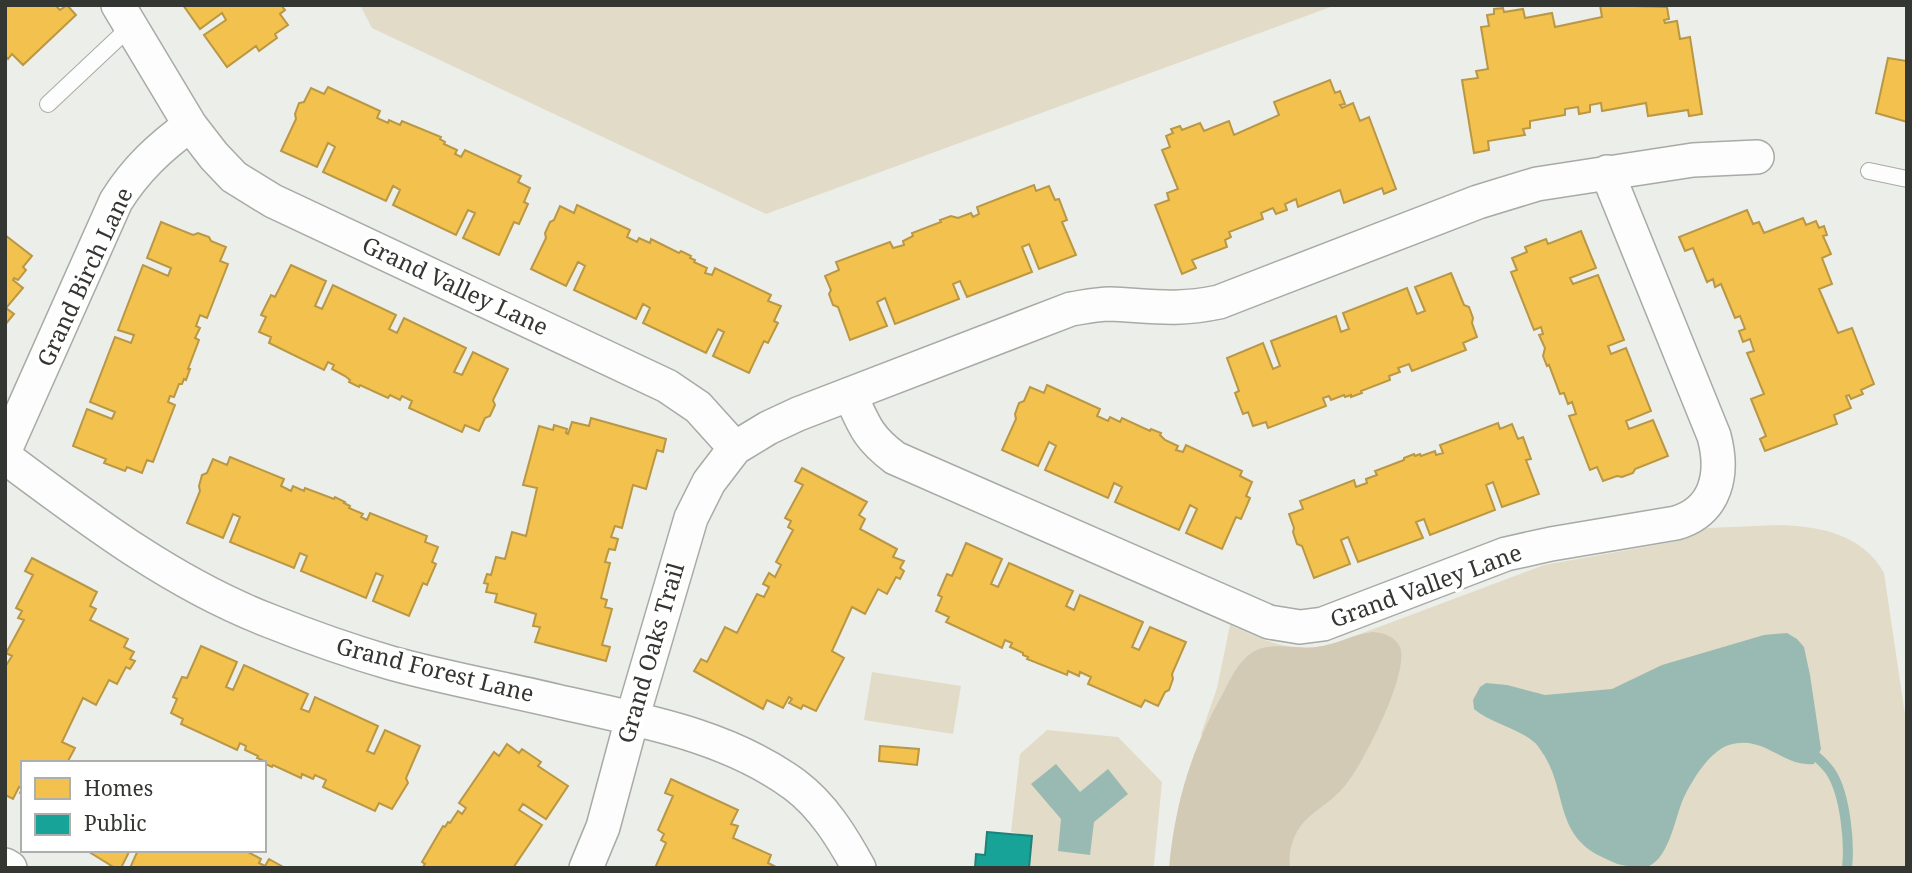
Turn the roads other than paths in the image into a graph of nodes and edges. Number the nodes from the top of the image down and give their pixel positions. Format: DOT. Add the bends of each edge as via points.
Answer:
graph roads {
  1 [pos="124,16"];
  2 [pos="48,104"];
  3 [pos="191,125"];
  4 [pos="1757,158"];
  5 [pos="1869,171"];
  6 [pos="1607,172"];
  7 [pos="1907,179"];
  8 [pos="850,394"];
  9 [pos="735,448"];
  10 [pos="5,450"];
  11 [pos="5,457"];
  12 [pos="632,719"];
  13 [pos="5,865"];
  14 [pos="10,868"];
  15 [pos="586,868"];
  16 [pos="859,868"];
  1 -- 2 [label="lane"];
  1 -- 3 [label="street, Grand Valley Lane"];
  3 -- 9 [label="street, Grand Valley Lane" via="223,167 258,193 667,386 698,407"];
  3 -- 10 [label="street, Grand Birch Lane" via="145,162 116,201"];
  4 -- 6 [label="street" via="1693,160"];
  5 -- 7 [label="lane"];
  6 -- 8 [label="street" via="1537,184 1478,202 1219,302 1189,308 1107,304 1072,309"];
  6 -- 8 [label="street, Grand Valley Lane" via="1719,454 1719,473 1705,506 1690,519 1506,554 1322,624 1300,628 1256,617 895,458 876,444"];
  8 -- 9 [label="street" via="768,428"];
  9 -- 12 [label="street, Grand Oaks Trail" via="695,507"];
  11 -- 12 [label="street, Grand Forest Lane" via="124,543 266,620 392,663"];
  12 -- 15 [label="street, Grand Oaks Trail" via="603,827"];
  12 -- 16 [label="street, Grand Forest Lane" via="722,745 779,774 817,805"];
  13 -- 14 [label="street"];
}
